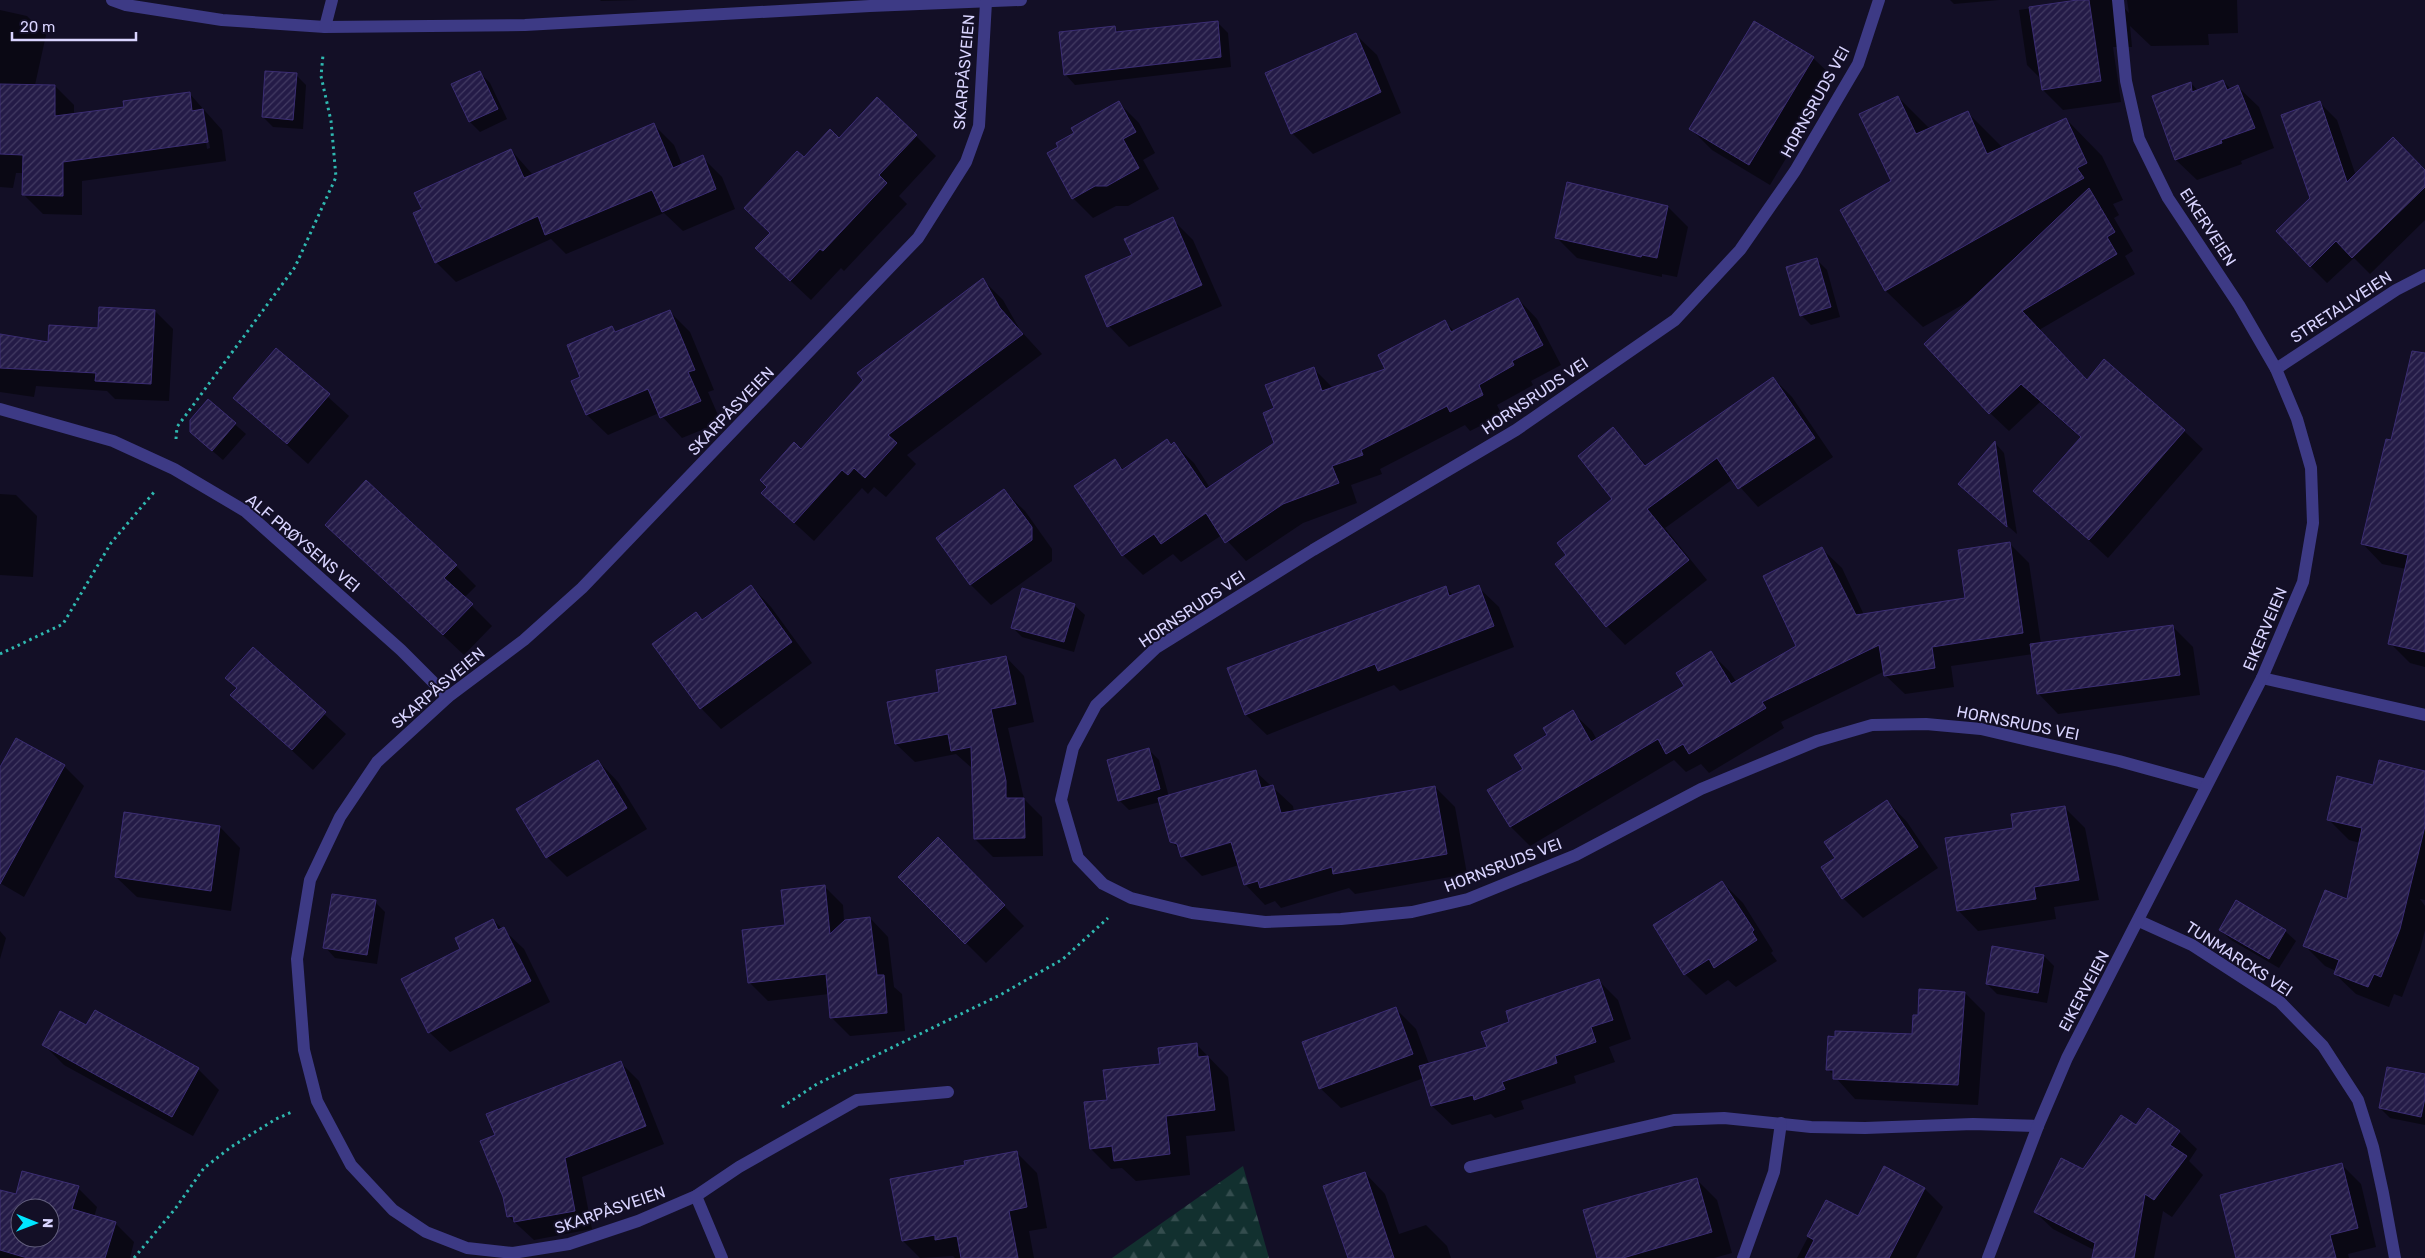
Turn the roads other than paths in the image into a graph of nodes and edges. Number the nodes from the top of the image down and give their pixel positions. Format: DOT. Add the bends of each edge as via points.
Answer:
graph roads {
  1 [pos="112,0"];
  2 [pos="332,0"];
  3 [pos="1021,0"];
  4 [pos="1880,0"];
  5 [pos="2118,0"];
  6 [pos="986,2"];
  7 [pos="325,27"];
  8 [pos="2425,276"];
  9 [pos="2276,369"];
  10 [pos="0,409"];
  11 [pos="2262,678"];
  12 [pos="448,698"];
  13 [pos="2425,715"];
  14 [pos="2206,785"];
  15 [pos="2139,921"];
  16 [pos="948,1092"];
  17 [pos="1781,1123"];
  18 [pos="2038,1126"];
  19 [pos="1470,1167"];
  20 [pos="696,1196"];
  21 [pos="722,1258"];
  22 [pos="1744,1258"];
  23 [pos="1988,1258"];
  24 [pos="2395,1258"];
  1 -- 7 [label="street" via="222,20"];
  2 -- 7 [label="street"];
  3 -- 6 [label="street"];
  4 -- 14 [label="street, HORNSRUDS VEI" via="1858,64 1795,171 1740,250 1675,320 1516,430 1313,550 1156,648 1096,705 1073,748 1061,800 1078,858 1103,884 1130,898 1192,913 1265,922 1341,919 1422,910 1468,899 1576,855 1701,789 1817,740 1872,725 1926,724 1981,729"];
  5 -- 9 [label="street, EIKERVEIEN" via="2126,81 2139,139 2168,198 2239,305"];
  6 -- 7 [label="street" via="525,25"];
  6 -- 12 [label="street, SKARPÅSVEIEN" via="979,126 966,162 918,238 582,588 524,640"];
  8 -- 9 [label="street, STRETALIVEIEN" via="2396,290"];
  9 -- 11 [label="street, EIKERVEIEN" via="2297,419 2311,468 2313,523 2303,582"];
  10 -- 12 [label="street, ALF PRØYSENS VEI" via="113,442 174,469 245,511 401,650"];
  11 -- 13 [label="street"];
  11 -- 14 [label="street, EIKERVEIEN"];
  12 -- 20 [label="street, SKARPÅSVEIEN" via="377,762 340,817 310,880 297,959 304,1050 317,1101 351,1165 393,1210 426,1232 467,1248 514,1253 569,1244 638,1221"];
  14 -- 15 [label="street, EIKERVEIEN"];
  15 -- 18 [label="street, EIKERVEIEN" via="2067,1058"];
  15 -- 24 [label="street, TUNMARCKS VEI" via="2192,945 2280,1002 2323,1046 2358,1100 2377,1165"];
  16 -- 20 [label="street, SKARPÅSVEIEN" via="857,1100 739,1167"];
  17 -- 18 [label="street" via="1865,1128 1973,1124"];
  17 -- 19 [label="street" via="1724,1118 1674,1120"];
  17 -- 22 [label="street" via="1774,1172"];
  18 -- 23 [label="street, EIKERVEIEN"];
  20 -- 21 [label="street"];
}
